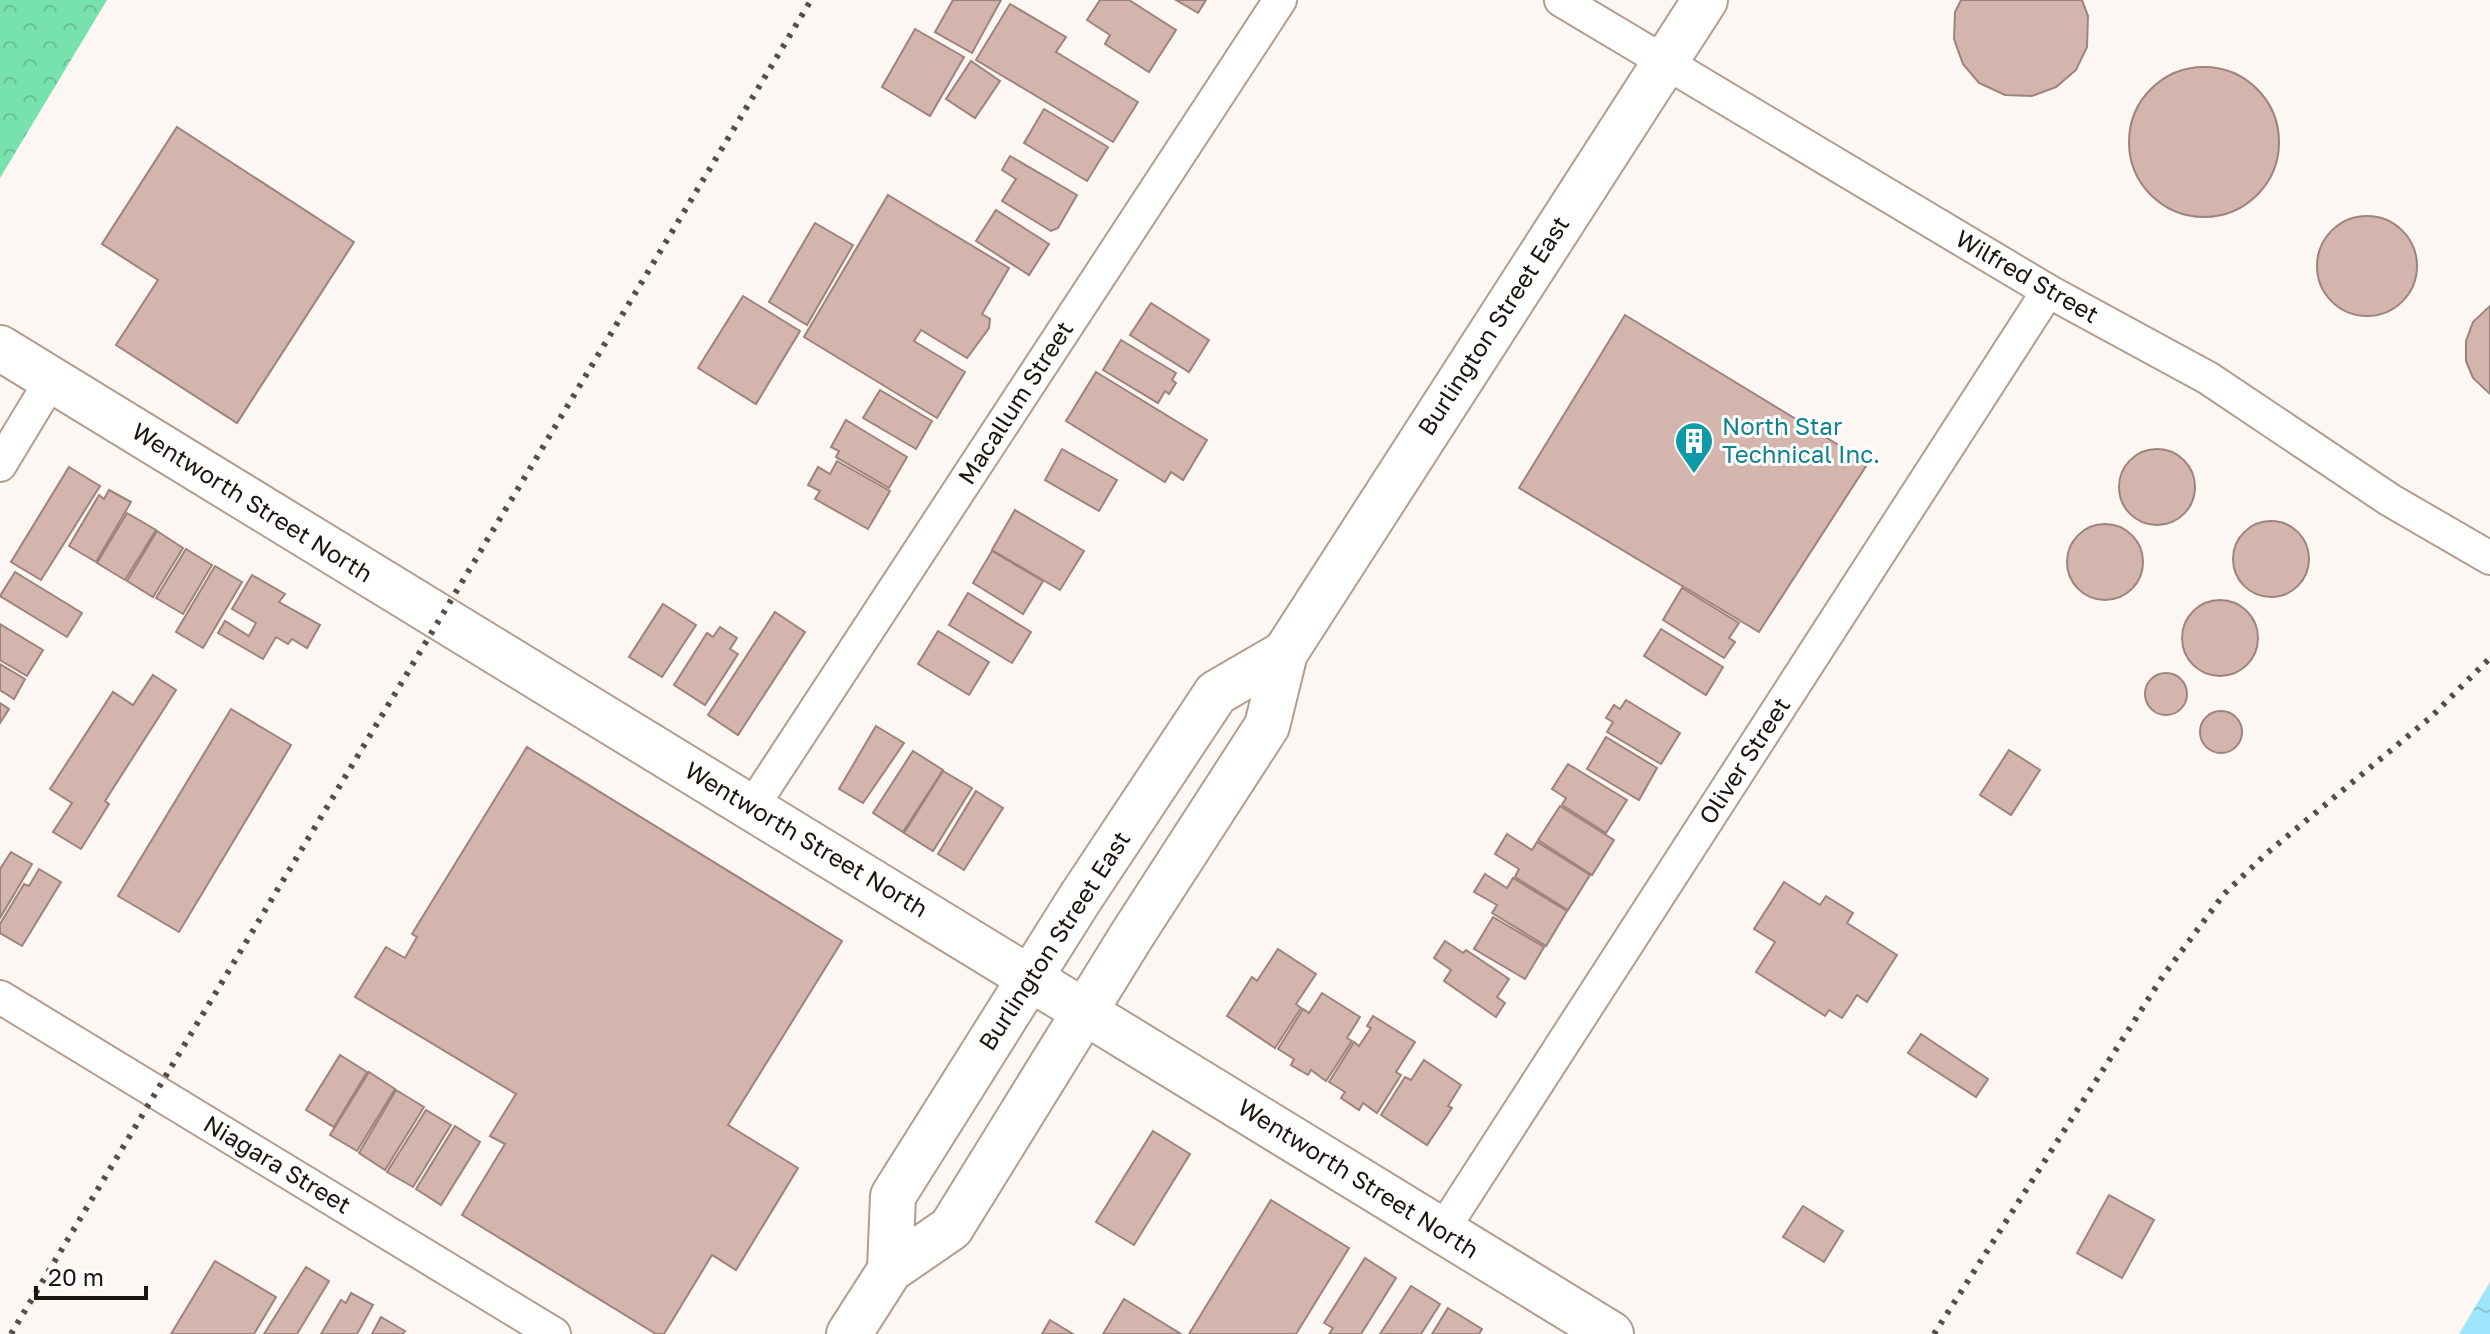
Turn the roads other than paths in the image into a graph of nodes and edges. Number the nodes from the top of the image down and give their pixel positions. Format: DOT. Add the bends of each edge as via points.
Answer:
graph roads {
  1 [pos="1280,0"];
  2 [pos="1561,0"];
  3 [pos="1705,0"];
  4 [pos="1663,62"];
  5 [pos="2048,291"];
  6 [pos="0,348"];
  7 [pos="52,379"];
  8 [pos="0,465"];
  9 [pos="2490,558"];
  10 [pos="1285,653"];
  11 [pos="752,807"];
  12 [pos="1031,977"];
  13 [pos="0,997"];
  14 [pos="1085,1011"];
  15 [pos="1442,1231"];
  16 [pos="890,1270"];
  17 [pos="554,1334"];
  18 [pos="849,1334"];
  19 [pos="1611,1334"];
  1 -- 11 [label="street, Macallum Street"];
  2 -- 4 [label="street, Wilfred Street"];
  3 -- 4 [label="main road, Burlington Street East"];
  4 -- 5 [label="street, Wilfred Street"];
  4 -- 10 [label="main road, Burlington Street East"];
  5 -- 9 [label="street, Wilfred Street" via="2208,378 2390,500"];
  5 -- 15 [label="street, Oliver Street"];
  6 -- 7 [label="main road, Wentworth Street North"];
  7 -- 8 [label="street"];
  7 -- 11 [label="main road, Wentworth Street North"];
  10 -- 12 [label="main road, Burlington Street East" via="1216,693"];
  10 -- 14 [label="main road, Burlington Street East" via="1267,726"];
  11 -- 12 [label="main road, Wentworth Street North"];
  12 -- 14 [label="main road, Wentworth Street North"];
  12 -- 16 [label="main road, Burlington Street East" via="893,1196"];
  13 -- 17 [label="street, Niagara Street"];
  14 -- 15 [label="main road, Wentworth Street North"];
  14 -- 16 [label="main road, Burlington Street East" via="951,1228"];
  15 -- 19 [label="main road, Wentworth Street North"];
  16 -- 18 [label="main road, Burlington Street East"];
}
